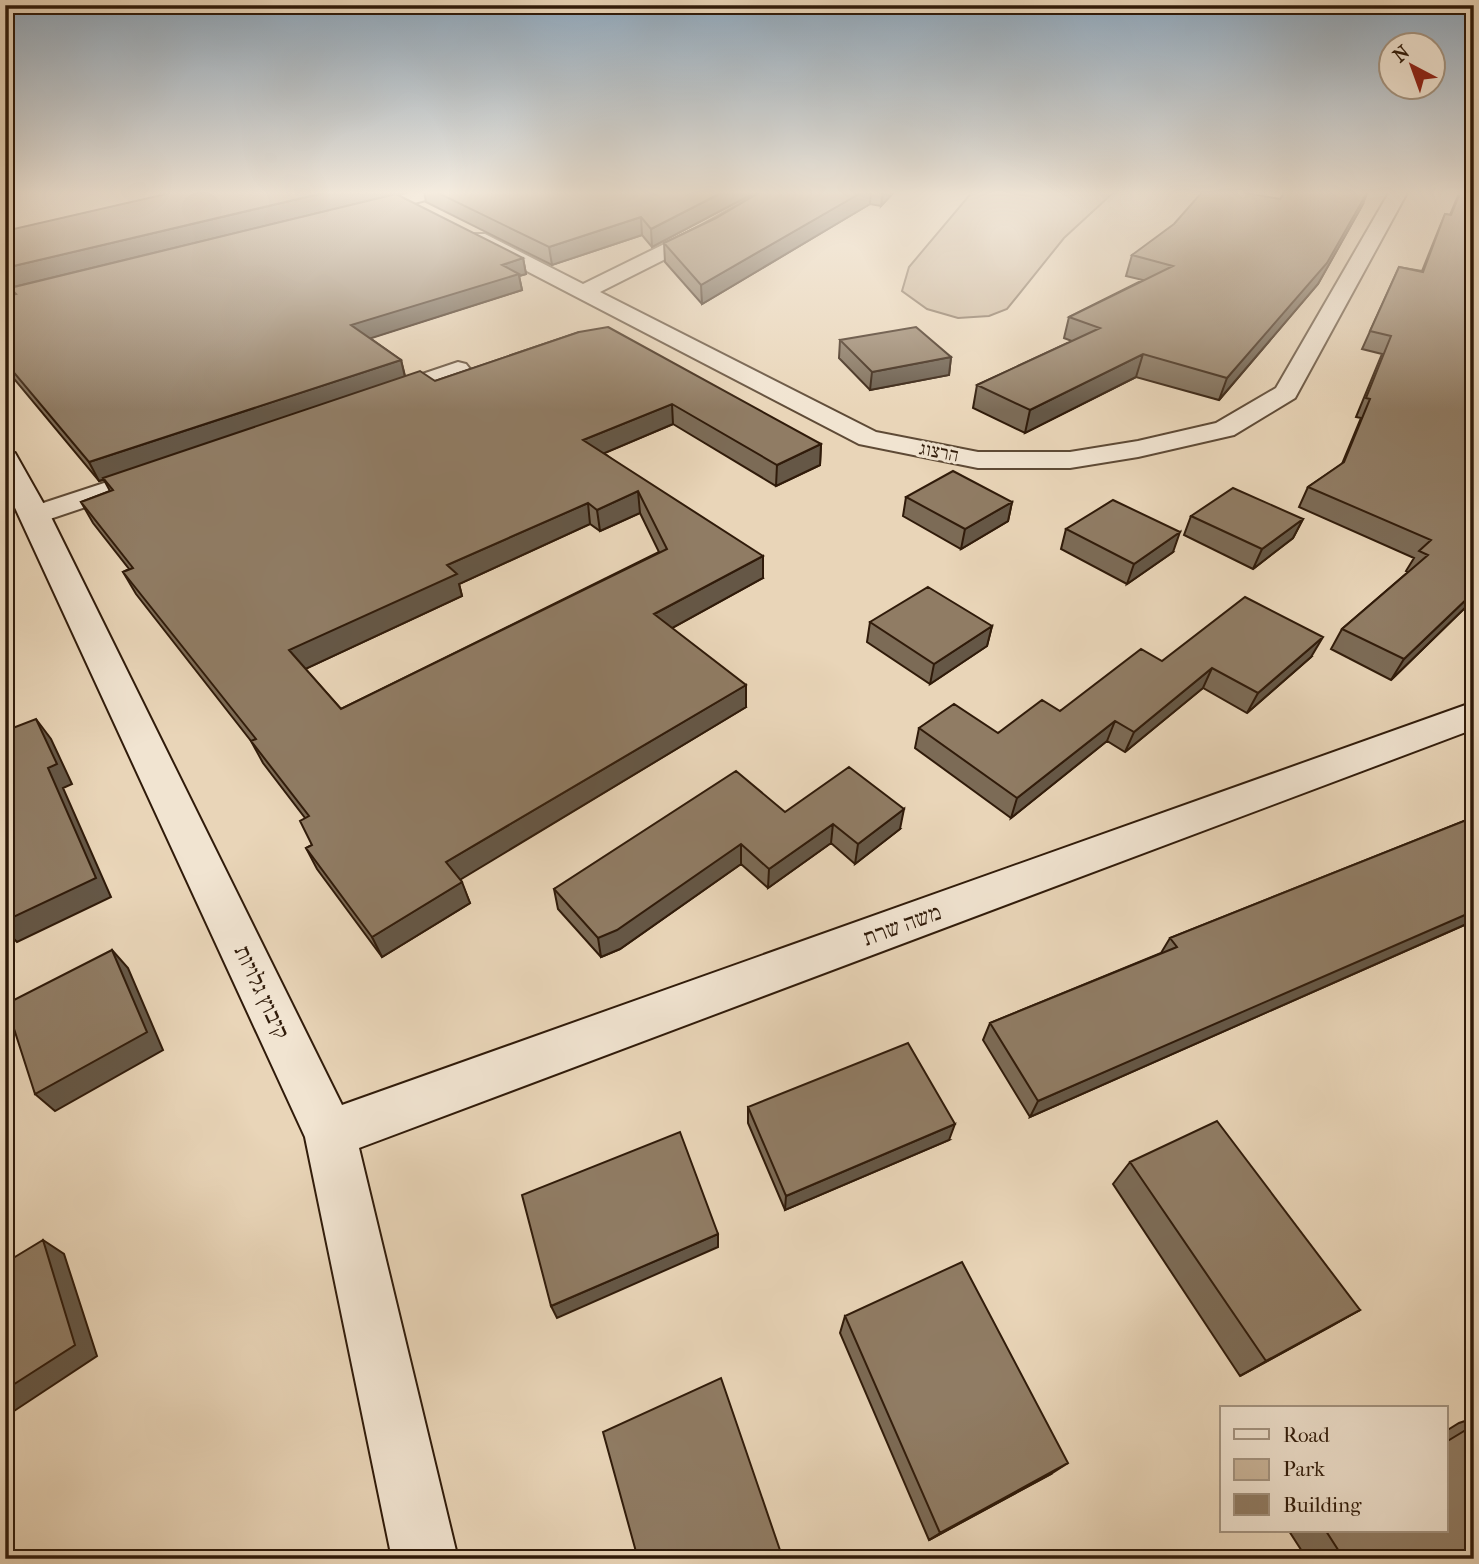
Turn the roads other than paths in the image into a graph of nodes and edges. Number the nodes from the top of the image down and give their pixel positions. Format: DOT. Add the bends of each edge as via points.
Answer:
graph roads {
  1 [pos="528,264"];
  2 [pos="639,264"];
  3 [pos="1358,264"];
  4 [pos="583,292"];
  5 [pos="458,369"];
  6 [pos="352,406"];
  7 [pos="5,459"];
  8 [pos="180,465"];
  9 [pos="35,515"];
  10 [pos="1474,715"];
  11 [pos="330,1134"];
  12 [pos="425,1559"];
  1 -- 4 [label="street, הרצוג"];
  2 -- 4 [label="street"];
  3 -- 4 [label="street, הרצוג" via="1286,393 1225,429 1070,460 978,460 869,438"];
  5 -- 6 [label="street"];
  7 -- 9 [label="street, קיבוץ גלויות"];
  8 -- 9 [label="street"];
  9 -- 11 [label="street, קיבוץ גלויות"];
  10 -- 11 [label="street, משה שרת"];
  11 -- 12 [label="street, קיבוץ גלויות"];
}
